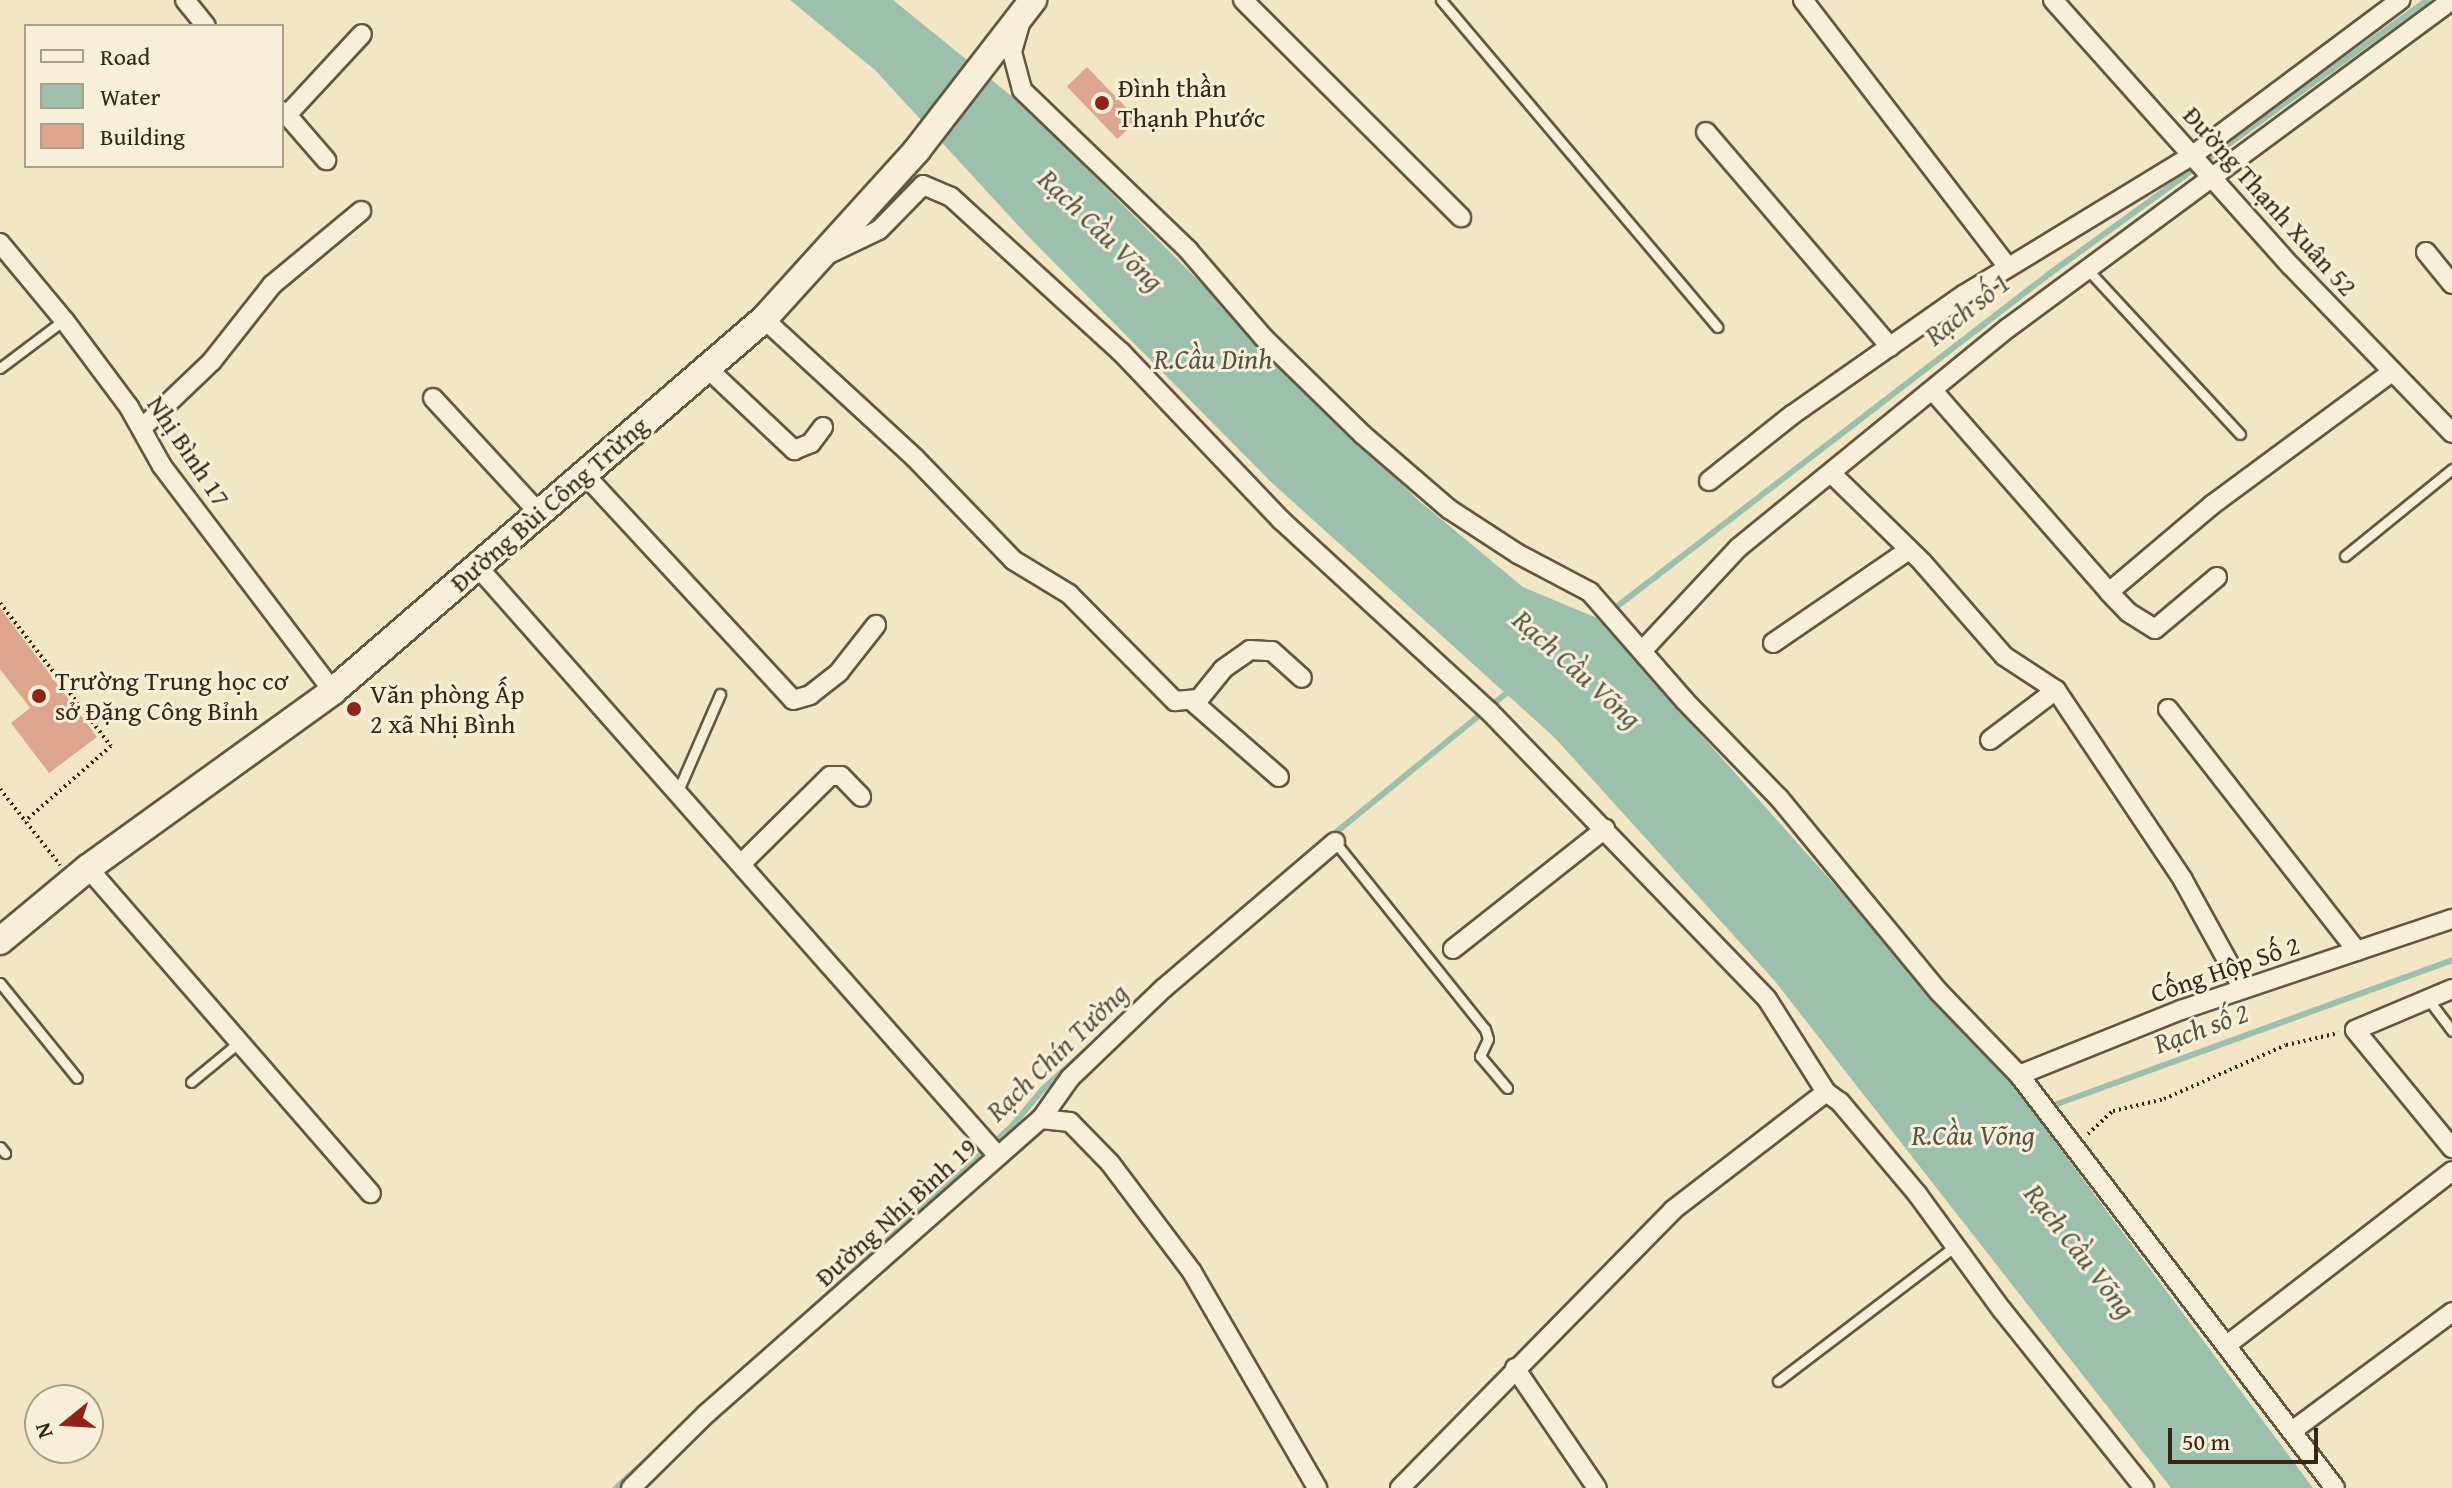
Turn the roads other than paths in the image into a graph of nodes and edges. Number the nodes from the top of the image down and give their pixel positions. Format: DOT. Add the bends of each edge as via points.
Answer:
graph roads {
  1 [pos="185,0"];
  2 [pos="1243,0"];
  3 [pos="1441,0"];
  4 [pos="1803,0"];
  5 [pos="2053,0"];
  6 [pos="2400,0"];
  7 [pos="2452,0"];
  8 [pos="1028,7"];
  9 [pos="204,24"];
  10 [pos="362,34"];
  11 [pos="284,113"];
  12 [pos="1706,132"];
  13 [pos="2193,155"];
  14 [pos="326,160"];
  15 [pos="2211,176"];
  16 [pos="361,211"];
  17 [pos="1461,217"];
  18 [pos="0,243"];
  19 [pos="2426,252"];
  20 [pos="826,255"];
  21 [pos="2007,266"];
  22 [pos="2089,271"];
  23 [pos="2452,284"];
  24 [pos="764,319"];
  25 [pos="64,320"];
  26 [pos="1717,327"];
  27 [pos="1890,347"];
  28 [pos="0,368"];
  29 [pos="707,368"];
  30 [pos="2392,372"];
  31 [pos="1934,392"];
  32 [pos="433,398"];
  33 [pos="823,427"];
  34 [pos="142,428"];
  35 [pos="2452,433"];
  36 [pos="2240,434"];
  37 [pos="2452,469"];
  38 [pos="585,475"];
  39 [pos="1833,475"];
  40 [pos="1709,481"];
  41 [pos="540,514"];
  42 [pos="1909,550"];
  43 [pos="2345,556"];
  44 [pos="477,566"];
  45 [pos="2217,577"];
  46 [pos="2109,592"];
  47 [pos="876,625"];
  48 [pos="1773,643"];
  49 [pos="1642,651"];
  50 [pos="1302,678"];
  51 [pos="2056,690"];
  52 [pos="333,691"];
  53 [pos="720,694"];
  54 [pos="1193,702"];
  55 [pos="2168,709"];
  56 [pos="1990,740"];
  57 [pos="1279,777"];
  58 [pos="677,793"];
  59 [pos="861,797"];
  60 [pos="1605,829"];
  61 [pos="1335,842"];
  62 [pos="741,864"];
  63 [pos="80,874"];
  64 [pos="2452,919"];
  65 [pos="0,941"];
  66 [pos="1453,949"];
  67 [pos="2357,951"];
  68 [pos="0,983"];
  69 [pos="2243,989"];
  70 [pos="2452,989"];
  71 [pos="2428,999"];
  72 [pos="2452,1031"];
  73 [pos="237,1044"];
  74 [pos="2019,1075"];
  75 [pos="77,1078"];
  76 [pos="191,1082"];
  77 [pos="1507,1088"];
  78 [pos="1826,1092"];
  79 [pos="1041,1119"];
  80 [pos="2452,1148"];
  81 [pos="997,1155"];
  82 [pos="2452,1171"];
  83 [pos="371,1193"];
  84 [pos="1955,1246"];
  85 [pos="2452,1312"];
  86 [pos="2227,1345"];
  87 [pos="1515,1368"];
  88 [pos="1778,1381"];
  89 [pos="2292,1431"];
  90 [pos="631,1488"];
  91 [pos="1317,1488"];
  92 [pos="1400,1488"];
  93 [pos="1597,1488"];
  94 [pos="2144,1488"];
  95 [pos="2335,1488"];
  1 -- 9 [label="street"];
  2 -- 17 [label="street"];
  3 -- 26 [label="lane"];
  4 -- 21 [label="street"];
  5 -- 13 [label="street, Đường Thạnh Xuân 52"];
  6 -- 13 [label="street"];
  7 -- 15 [label="street"];
  8 -- 20 [label="street, Đường Bùi Công Trừng" via="995,55"];
  8 -- 49 [label="street" via="1012,52 1022,90 1188,250 1264,338 1362,434 1449,509 1590,592"];
  10 -- 11 [label="street"];
  11 -- 14 [label="street"];
  12 -- 27 [label="street"];
  13 -- 15 [label="street, Đường Thạnh Xuân 52"];
  13 -- 21 [label="street"];
  15 -- 22 [label="street"];
  15 -- 30 [label="street, Đường Thạnh Xuân 52"];
  16 -- 34 [label="street" via="272,285 212,361"];
  18 -- 25 [label="street, Nhị Bình 17"];
  19 -- 23 [label="street"];
  20 -- 24 [label="street, Đường Bùi Công Trừng"];
  20 -- 60 [label="street" via="879,230 923,185 951,197 1121,352 1281,520 1483,705"];
  21 -- 27 [label="street"];
  22 -- 31 [label="street" via="2008,328"];
  22 -- 36 [label="lane"];
  24 -- 29 [label="street, Đường Bùi Công Trừng"];
  24 -- 54 [label="street" via="915,458 1013,560 1069,594 1175,701"];
  25 -- 28 [label="lane"];
  25 -- 34 [label="street, Nhị Bình 17"];
  27 -- 40 [label="street"];
  29 -- 33 [label="street" via="794,450 811,443"];
  29 -- 38 [label="street, Đường Bùi Công Trừng"];
  30 -- 35 [label="street, Đường Thạnh Xuân 52"];
  30 -- 46 [label="street" via="2212,505"];
  31 -- 39 [label="street"];
  31 -- 46 [label="street"];
  32 -- 41 [label="street"];
  34 -- 52 [label="street, Nhị Bình 17" via="162,466"];
  37 -- 43 [label="lane"];
  38 -- 41 [label="street, Đường Bùi Công Trừng"];
  38 -- 47 [label="street" via="793,700 810,695 839,672"];
  39 -- 42 [label="street"];
  39 -- 49 [label="street" via="1738,548"];
  41 -- 44 [label="street, Đường Bùi Công Trừng"];
  42 -- 48 [label="street"];
  42 -- 51 [label="street" via="2004,656"];
  44 -- 52 [label="street, Đường Bùi Công Trừng"];
  44 -- 58 [label="street"];
  45 -- 46 [label="street" via="2155,629"];
  49 -- 74 [label="street" via="1779,798 1939,992"];
  50 -- 54 [label="street" via="1272,651 1250,650"];
  51 -- 56 [label="street"];
  51 -- 69 [label="street" via="2183,880"];
  52 -- 63 [label="street, Đường Bùi Công Trừng"];
  53 -- 58 [label="lane"];
  54 -- 57 [label="street"];
  55 -- 67 [label="street"];
  58 -- 62 [label="street"];
  59 -- 62 [label="street" via="841,776 830,776"];
  60 -- 66 [label="street"];
  60 -- 78 [label="street" via="1767,999"];
  61 -- 77 [label="lane" via="1485,1029 1488,1039 1480,1056"];
  61 -- 79 [label="street, Đường Nhị Bình 19" via="1164,988 1070,1078"];
  62 -- 81 [label="street"];
  63 -- 65 [label="street, Đường Bùi Công Trừng"];
  63 -- 73 [label="street"];
  64 -- 67 [label="street, Cống Hộp Số 2"];
  67 -- 69 [label="street, Cống Hộp Số 2"];
  68 -- 75 [label="lane"];
  69 -- 74 [label="street, Cống Hộp Số 2"];
  70 -- 71 [label="street"];
  71 -- 72 [label="lane"];
  71 -- 80 [label="street" via="2355,1030"];
  73 -- 76 [label="lane"];
  73 -- 83 [label="street"];
  74 -- 86 [label="street"];
  78 -- 84 [label="street" via="1876,1144"];
  78 -- 87 [label="street" via="1673,1210"];
  79 -- 81 [label="street, Đường Nhị Bình 19"];
  79 -- 91 [label="street" via="1070,1122 1110,1163 1192,1272"];
  81 -- 90 [label="street, Đường Nhị Bình 19" via="706,1414"];
  82 -- 86 [label="street"];
  84 -- 88 [label="lane"];
  84 -- 94 [label="street"];
  85 -- 89 [label="street"];
  86 -- 89 [label="street"];
  87 -- 92 [label="street"];
  87 -- 93 [label="street"];
  89 -- 95 [label="street"];
}
